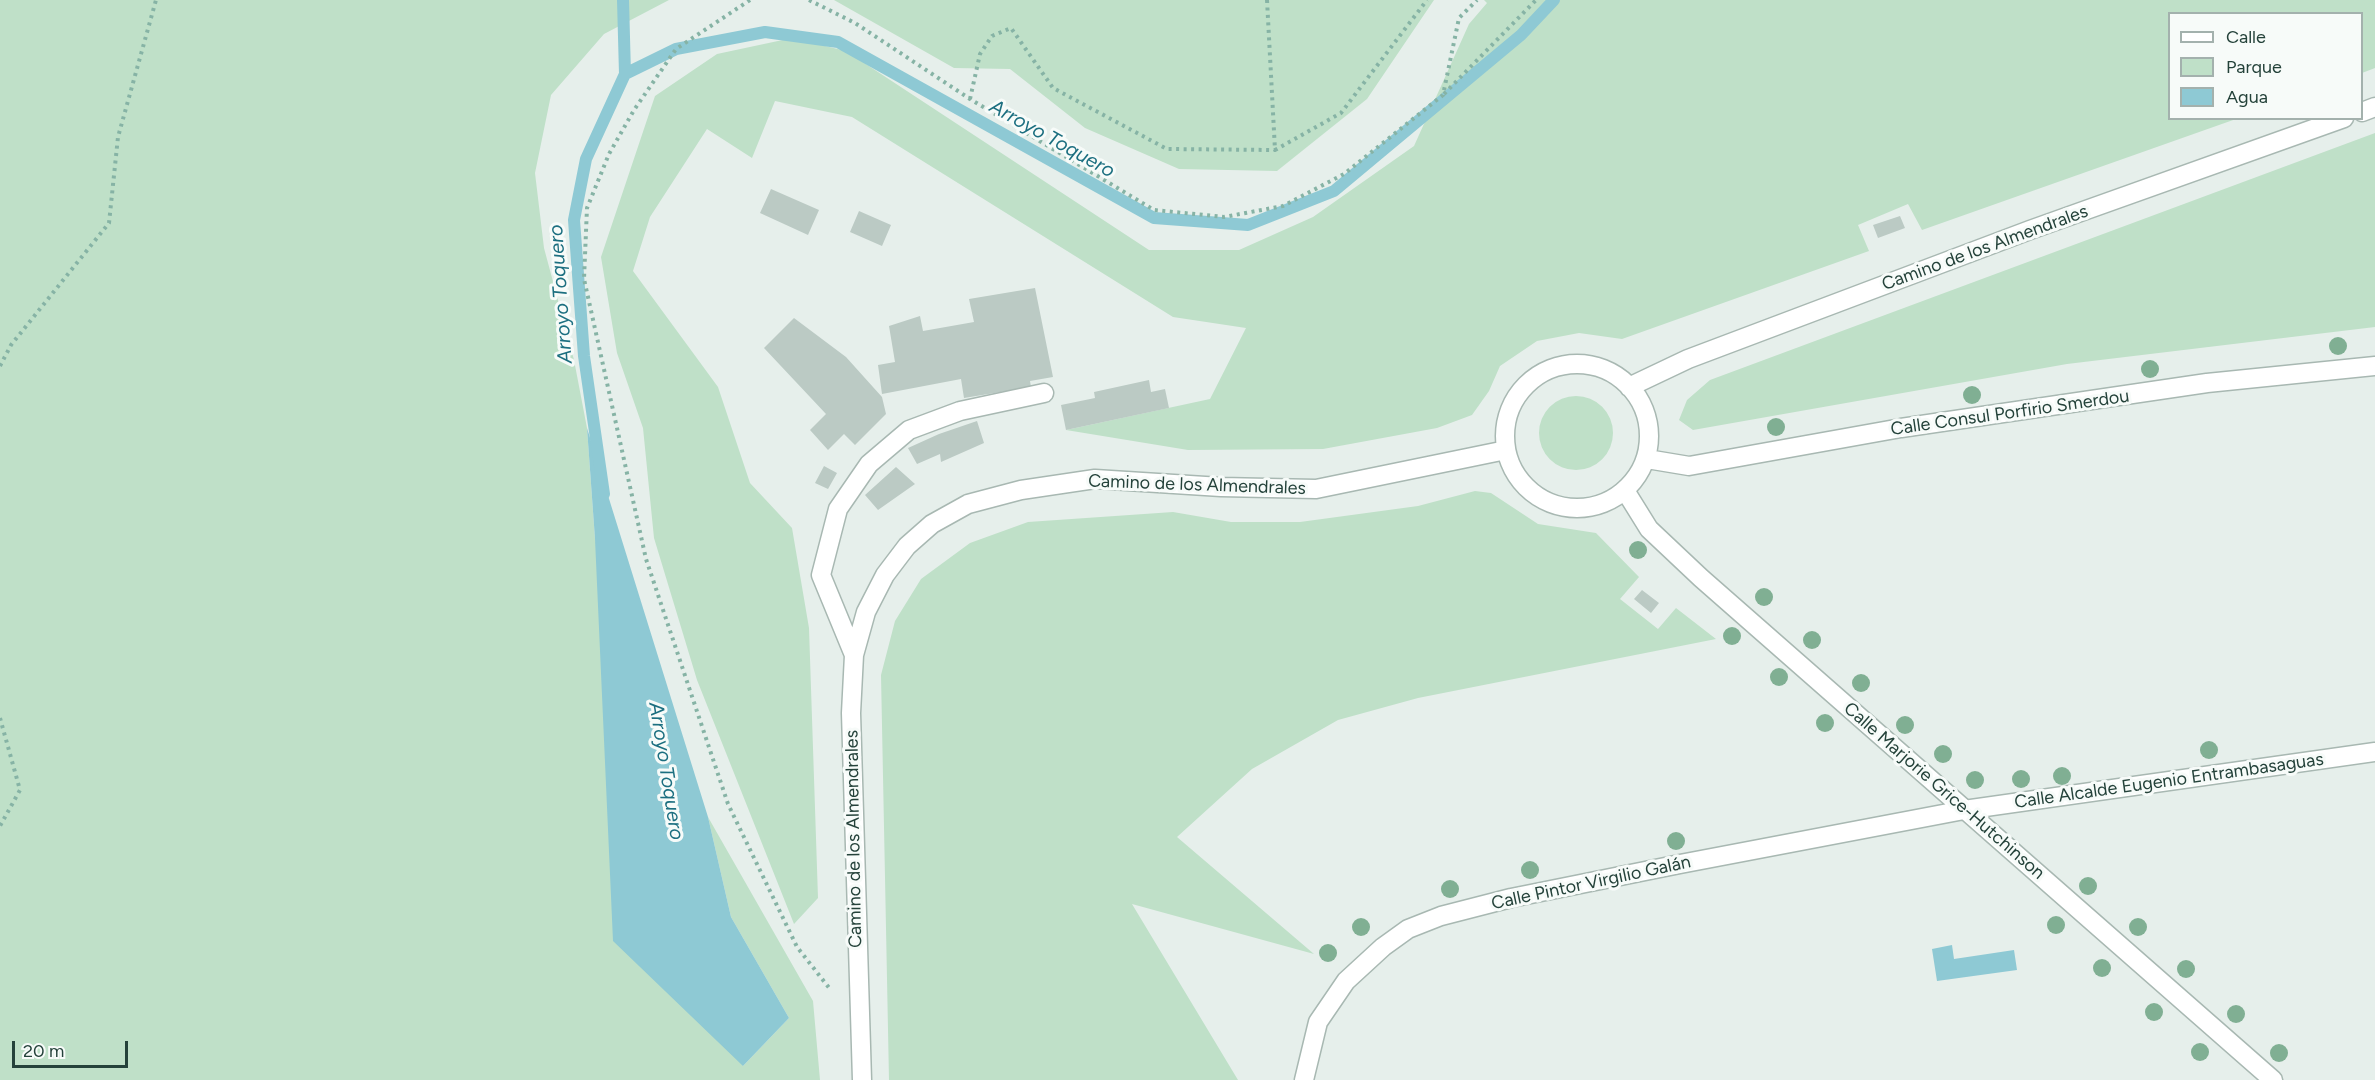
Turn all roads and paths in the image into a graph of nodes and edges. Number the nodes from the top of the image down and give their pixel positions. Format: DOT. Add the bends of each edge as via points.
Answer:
graph roads {
  1 [pos="156,0"];
  2 [pos="750,0"];
  3 [pos="809,0"];
  4 [pos="1267,0"];
  5 [pos="1427,0"];
  6 [pos="1477,0"];
  7 [pos="1536,0"];
  8 [pos="1443,95"];
  9 [pos="970,99"];
  10 [pos="2337,120"];
  11 [pos="1275,150"];
  12 [pos="0,366"];
  13 [pos="2375,366"];
  14 [pos="1629,387"];
  15 [pos="1044,393"];
  16 [pos="1506,450"];
  17 [pos="1647,459"];
  18 [pos="1626,492"];
  19 [pos="854,655"];
  20 [pos="0,718"];
  21 [pos="2375,752"];
  22 [pos="1964,810"];
  23 [pos="0,826"];
  24 [pos="858,1023"];
  25 [pos="862,1080"];
  26 [pos="1304,1080"];
  27 [pos="2273,1080"];
  1 -- 12 [label="path" via="118,137 109,223 11,345"];
  2 -- 24 [label="path" via="676,49 634,110 609,154 587,208 584,279 646,559 728,804 797,947"];
  3 -- 9 [label="path" via="855,23"];
  4 -- 11 [label="path"];
  5 -- 11 [label="path" via="1341,113"];
  6 -- 8 [label="path" via="1458,18"];
  7 -- 8 [label="path"];
  8 -- 9 [label="path" via="1344,174 1283,206 1224,217 1154,210"];
  9 -- 11 [label="path" via="980,54 992,36 1011,28 1053,88 1167,149"];
  10 -- 14 [label="street, Camino de los Almendrales" via="1688,359"];
  13 -- 17 [label="street, Calle Consul Porfirio Smerdou" via="2207,383 1901,428 1689,466"];
  14 -- 16 [label="street" via="1594,365 1573,363 1553,367 1534,377 1509,409 1504,429"];
  14 -- 17 [label="street" via="1648,422"];
  15 -- 19 [label="street" via="960,411 909,430 869,464 838,509 821,575"];
  16 -- 18 [label="street" via="1534,495 1556,506 1581,509 1604,505"];
  16 -- 19 [label="street, Camino de los Almendrales" via="1316,489 1095,479 1021,490 968,504 932,524 885,575 866,612"];
  17 -- 18 [label="street"];
  18 -- 22 [label="street, Calle Marjorie Grice-Hutchinson" via="1649,529 1701,578"];
  19 -- 24 [label="street, Camino de los Almendrales" via="851,713"];
  20 -- 23 [label="path" via="20,790"];
  21 -- 22 [label="street, Calle Alcalde Eugenio Entrambasaguas"];
  22 -- 26 [label="street, Calle Pintor Virgilio Galán" via="1511,898 1408,928 1346,981 1318,1022"];
  22 -- 27 [label="street, Calle Marjorie Grice-Hutchinson"];
  24 -- 25 [label="street, Camino de los Almendrales"];
}
